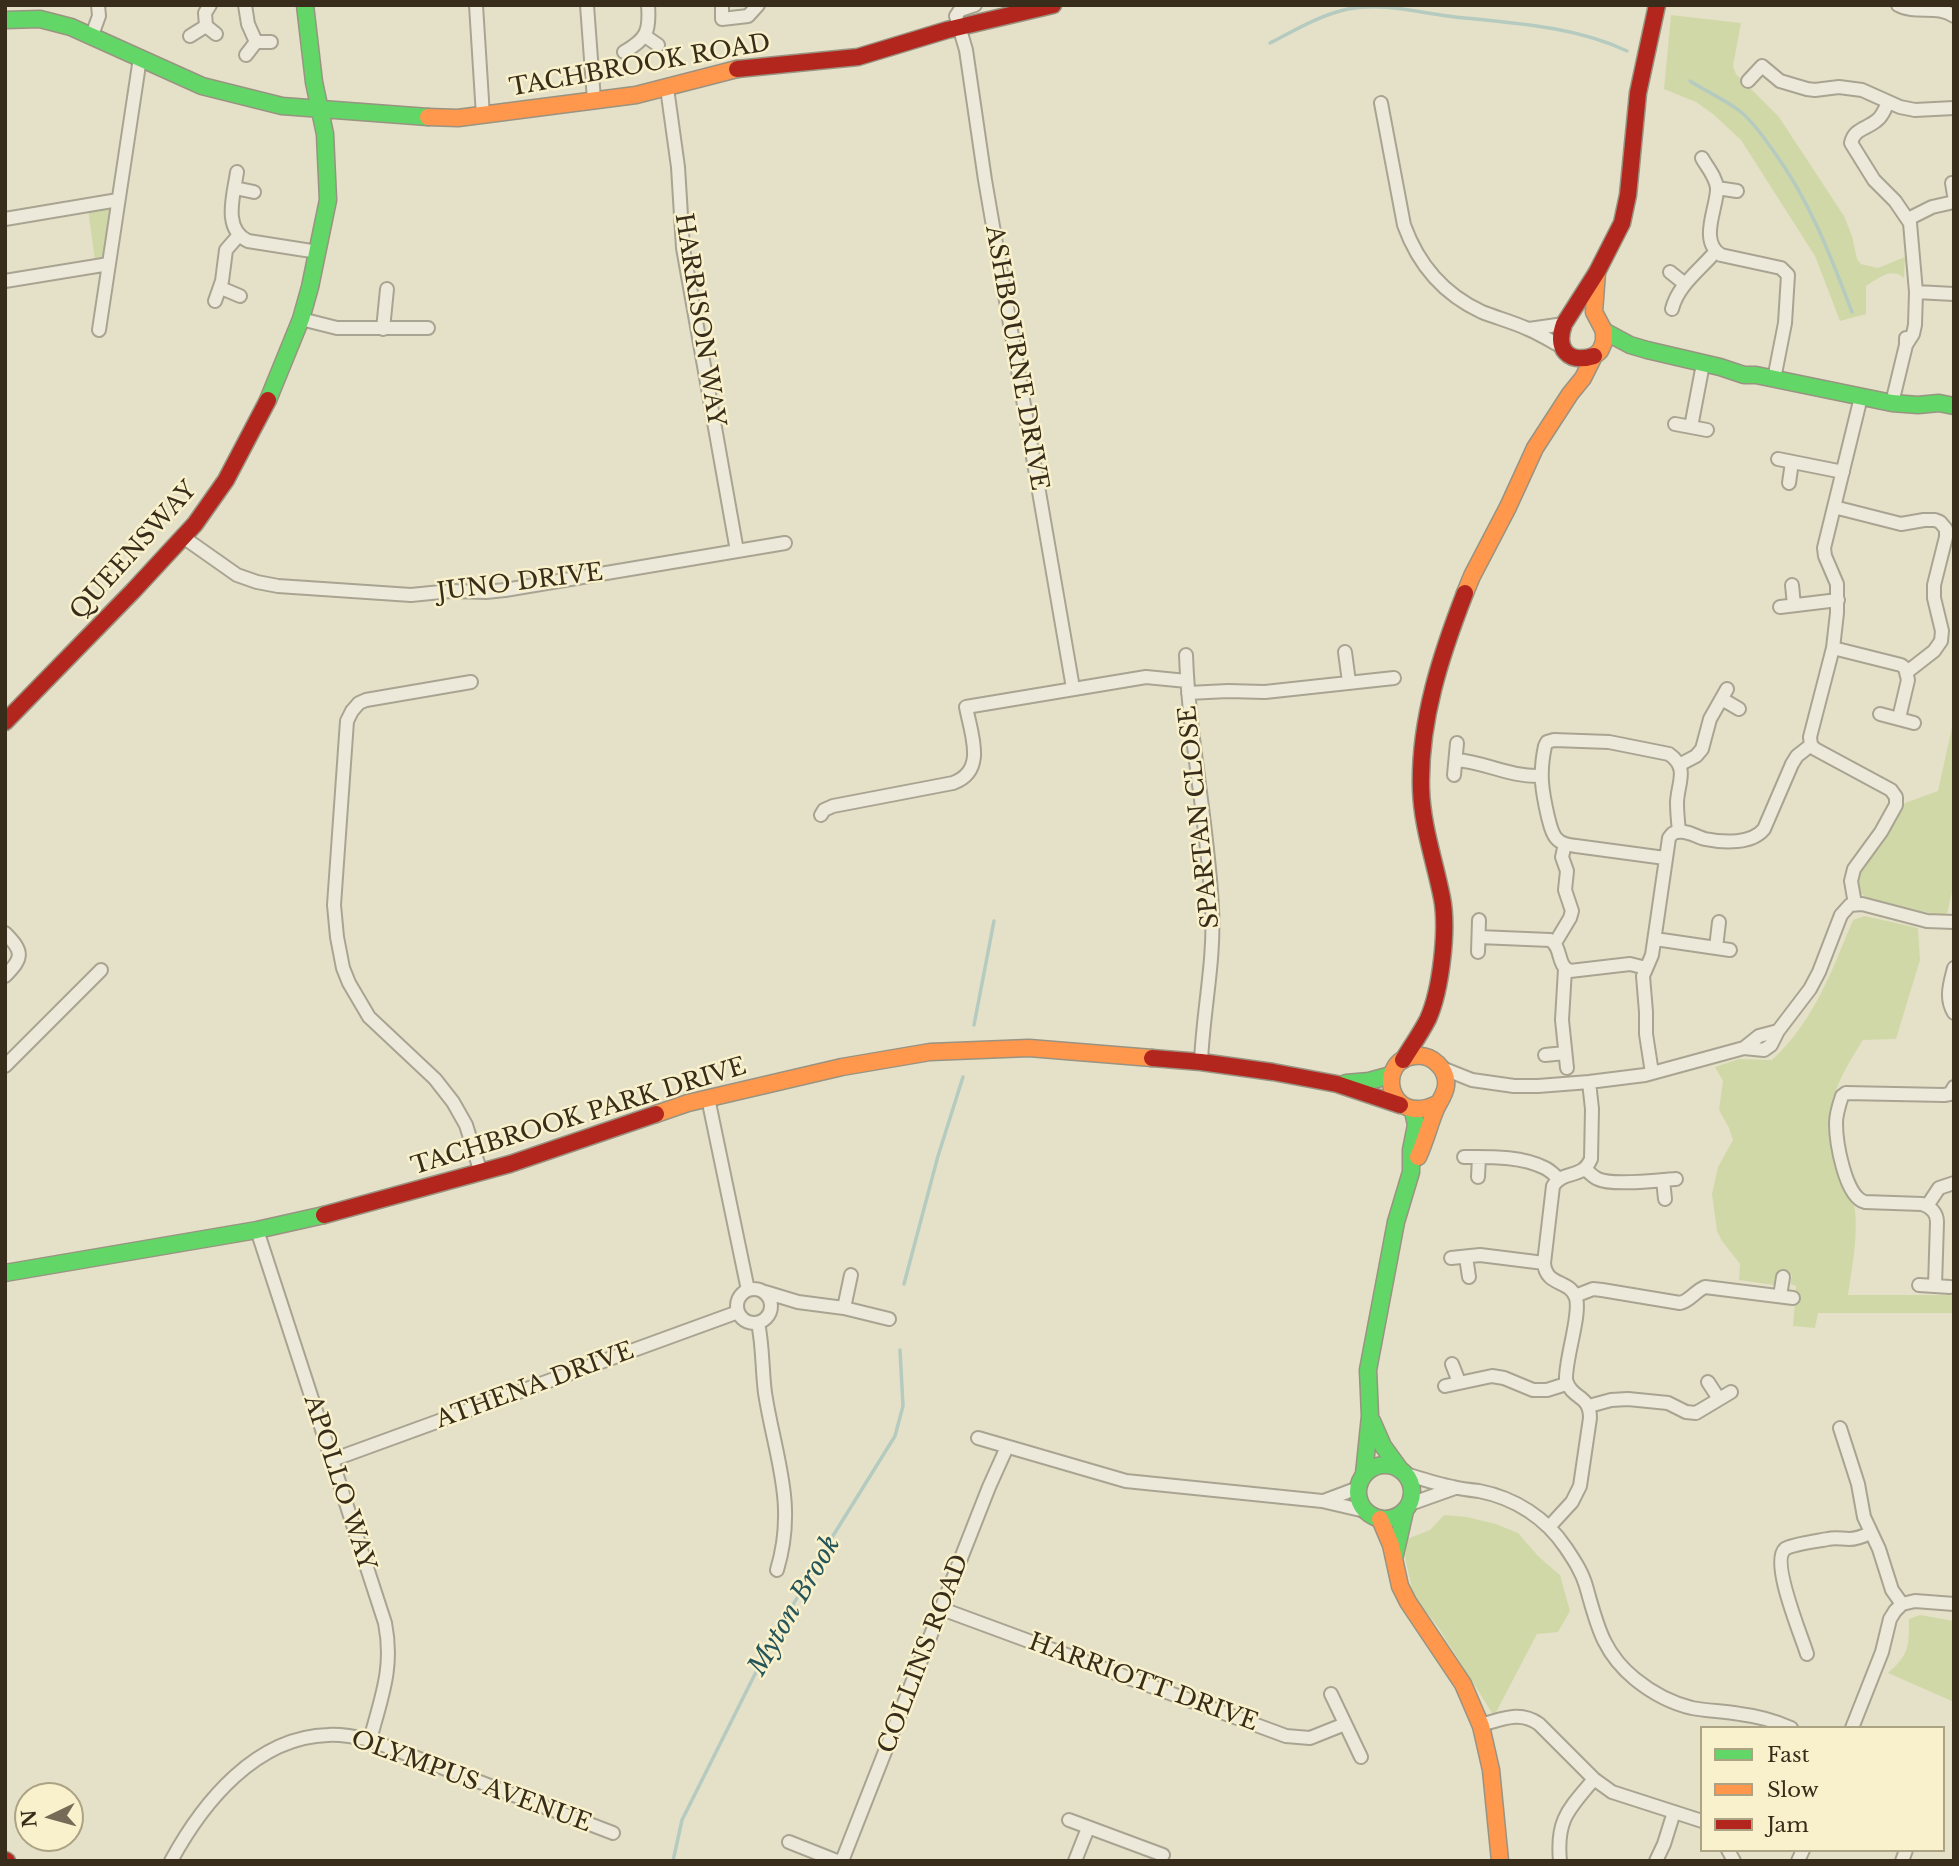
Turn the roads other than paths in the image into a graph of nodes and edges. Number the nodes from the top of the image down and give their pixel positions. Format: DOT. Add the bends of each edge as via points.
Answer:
graph roads {
  1 [pos="98,5"];
  2 [pos="210,5"];
  3 [pos="245,5"];
  4 [pos="305,5"];
  5 [pos="476,5"];
  6 [pos="587,5"];
  7 [pos="648,5"];
  8 [pos="722,5"];
  9 [pos="758,5"];
  10 [pos="975,5"];
  11 [pos="1053,5"];
  12 [pos="1657,5"];
  13 [pos="1898,5"];
  14 [pos="1949,10"];
  15 [pos="5,20"];
  16 [pos="959,27"];
  17 [pos="92,35"];
  18 [pos="190,36"];
  19 [pos="645,36"];
  20 [pos="256,41"];
  21 [pos="271,42"];
  22 [pos="657,45"];
  23 [pos="624,52"];
  24 [pos="246,55"];
  25 [pos="140,58"];
  26 [pos="1748,81"];
  27 [pos="667,88"];
  28 [pos="594,100"];
  29 [pos="1888,102"];
  30 [pos="1381,103"];
  31 [pos="321,108"];
  32 [pos="1954,108"];
  33 [pos="483,116"];
  34 [pos="1702,158"];
  35 [pos="237,172"];
  36 [pos="235,188"];
  37 [pos="1717,188"];
  38 [pos="1737,191"];
  39 [pos="254,192"];
  40 [pos="118,200"];
  41 [pos="1954,202"];
  42 [pos="5,219"];
  43 [pos="1908,219"];
  44 [pos="239,235"];
  45 [pos="1716,251"];
  46 [pos="318,252"];
  47 [pos="109,264"];
  48 [pos="1597,272"];
  49 [pos="1670,272"];
  50 [pos="5,281"];
  51 [pos="1685,284"];
  52 [pos="387,289"];
  53 [pos="1916,292"];
  54 [pos="1954,294"];
  55 [pos="240,296"];
  56 [pos="1672,309"];
  57 [pos="301,319"];
  58 [pos="1566,322"];
  59 [pos="1600,326"];
  60 [pos="428,328"];
  61 [pos="383,329"];
  62 [pos="1528,329"];
  63 [pos="99,330"];
  64 [pos="1630,345"];
  65 [pos="1566,351"];
  66 [pos="1598,352"];
  67 [pos="1703,364"];
  68 [pos="1774,379"];
  69 [pos="1570,394"];
  70 [pos="1861,397"];
  71 [pos="1892,403"];
  72 [pos="1954,406"];
  73 [pos="1675,424"];
  74 [pos="1691,427"];
  75 [pos="1707,430"];
  76 [pos="1778,459"];
  77 [pos="1792,462"];
  78 [pos="1843,472"];
  79 [pos="1789,483"];
  80 [pos="1834,507"];
  81 [pos="183,537"];
  82 [pos="785,543"];
  83 [pos="737,551"];
  84 [pos="1792,585"];
  85 [pos="1838,600"];
  86 [pos="1833,648"];
  87 [pos="1345,652"];
  88 [pos="1186,654"];
  89 [pos="1907,672"];
  90 [pos="1394,678"];
  91 [pos="471,682"];
  92 [pos="1349,682"];
  93 [pos="1187,687"];
  94 [pos="1073,688"];
  95 [pos="1739,709"];
  96 [pos="1880,714"];
  97 [pos="1899,719"];
  98 [pos="5,722"];
  99 [pos="1914,723"];
  100 [pos="1457,743"];
  101 [pos="1811,745"];
  102 [pos="1455,760"];
  103 [pos="1679,765"];
  104 [pos="1454,775"];
  105 [pos="1540,776"];
  106 [pos="821,815"];
  107 [pos="1679,831"];
  108 [pos="1565,844"];
  109 [pos="1665,858"];
  110 [pos="1855,904"];
  111 [pos="1479,920"];
  112 [pos="1719,922"];
  113 [pos="1954,922"];
  114 [pos="5,933"];
  115 [pos="1479,937"];
  116 [pos="1654,939"];
  117 [pos="1555,943"];
  118 [pos="1716,948"];
  119 [pos="1730,950"];
  120 [pos="1478,952"];
  121 [pos="1646,968"];
  122 [pos="1954,968"];
  123 [pos="1565,969"];
  124 [pos="101,970"];
  125 [pos="5,976"];
  126 [pos="1954,1013"];
  127 [pos="1428,1018"];
  128 [pos="1565,1053"];
  129 [pos="1545,1055"];
  130 [pos="1403,1060"];
  131 [pos="1201,1062"];
  132 [pos="1436,1063"];
  133 [pos="5,1066"];
  134 [pos="1567,1068"];
  135 [pos="1652,1073"];
  136 [pos="1391,1075"];
  137 [pos="1472,1080"];
  138 [pos="1590,1082"];
  139 [pos="1337,1084"];
  140 [pos="1446,1087"];
  141 [pos="1954,1087"];
  142 [pos="708,1098"];
  143 [pos="1437,1104"];
  144 [pos="1406,1108"];
  145 [pos="1464,1157"];
  146 [pos="1479,1157"];
  147 [pos="1585,1169"];
  148 [pos="1410,1172"];
  149 [pos="481,1173"];
  150 [pos="1478,1177"];
  151 [pos="1559,1179"];
  152 [pos="1954,1183"];
  153 [pos="1665,1199"];
  154 [pos="1927,1206"];
  155 [pos="257,1230"];
  156 [pos="1466,1257"];
  157 [pos="1451,1258"];
  158 [pos="1544,1263"];
  159 [pos="5,1273"];
  160 [pos="851,1275"];
  161 [pos="1469,1277"];
  162 [pos="1783,1277"];
  163 [pos="1919,1285"];
  164 [pos="1935,1286"];
  165 [pos="1951,1287"];
  166 [pos="748,1290"];
  167 [pos="765,1292"];
  168 [pos="1575,1296"];
  169 [pos="798,1302"];
  170 [pos="844,1307"];
  171 [pos="771,1311"];
  172 [pos="738,1312"];
  173 [pos="889,1319"];
  174 [pos="758,1323"];
  175 [pos="1452,1364"];
  176 [pos="1459,1382"];
  177 [pos="1708,1382"];
  178 [pos="1566,1384"];
  179 [pos="1445,1386"];
  180 [pos="1731,1392"];
  181 [pos="1719,1399"];
  182 [pos="1588,1406"];
  183 [pos="1370,1416"];
  184 [pos="1840,1428"];
  185 [pos="978,1438"];
  186 [pos="1007,1447"];
  187 [pos="332,1460"];
  188 [pos="1403,1471"];
  189 [pos="1361,1481"];
  190 [pos="1455,1488"];
  191 [pos="1322,1501"];
  192 [pos="1408,1508"];
  193 [pos="1373,1515"];
  194 [pos="1549,1527"];
  195 [pos="1870,1533"];
  196 [pos="1395,1555"];
  197 [pos="777,1570"];
  198 [pos="1902,1604"];
  199 [pos="1954,1604"];
  200 [pos="942,1609"];
  201 [pos="1807,1654"];
  202 [pos="1331,1694"];
  203 [pos="1345,1724"];
  204 [pos="1480,1726"];
  205 [pos="1785,1726"];
  206 [pos="1853,1726"];
  207 [pos="370,1740"];
  208 [pos="1361,1758"];
  209 [pos="1594,1779"];
  210 [pos="1674,1812"];
  211 [pos="1069,1820"];
  212 [pos="1700,1820"];
  213 [pos="1088,1828"];
  214 [pos="613,1833"];
  215 [pos="789,1843"];
  216 [pos="1163,1855"];
  217 [pos="171,1861"];
  218 [pos="839,1861"];
  219 [pos="1075,1861"];
  220 [pos="1500,1861"];
  221 [pos="1560,1861"];
  222 [pos="1656,1861"];
  1 -- 17 [label="street"];
  2 -- 18 [label="street" via="205,13 211,30"];
  3 -- 20 [label="street"];
  4 -- 31 [label="street, QUEENSWAY"];
  5 -- 33 [label="street"];
  6 -- 28 [label="street"];
  7 -- 19 [label="street"];
  8 -- 9 [label="street" via="716,20 748,16"];
  10 -- 16 [label="street" via="958,12"];
  11 -- 16 [label="street, TACHBROOK ROAD"];
  12 -- 48 [label="street" via="1636,106 1626,206"];
  13 -- 14 [label="street" via="1912,10"];
  15 -- 17 [label="street, TACHBROOK ROAD" via="47,20"];
  16 -- 27 [label="street, TACHBROOK ROAD" via="858,57 725,71"];
  16 -- 94 [label="street, ASHBOURNE DRIVE"];
  17 -- 25 [label="street, TACHBROOK ROAD"];
  19 -- 22 [label="street"];
  19 -- 23 [label="street"];
  20 -- 21 [label="street"];
  20 -- 24 [label="street"];
  25 -- 31 [label="street, TACHBROOK ROAD" via="225,93 282,106"];
  25 -- 40 [label="street"];
  26 -- 29 [label="street" via="1757,62 1785,83 1815,90 1853,88"];
  27 -- 28 [label="street, TACHBROOK ROAD"];
  27 -- 83 [label="street, HARRISON WAY" via="683,248"];
  28 -- 33 [label="street, TACHBROOK ROAD"];
  29 -- 32 [label="street" via="1915,110"];
  29 -- 43 [label="street" via="1881,117 1857,132 1852,143 1874,180"];
  30 -- 62 [label="street" via="1402,220 1421,261 1460,299"];
  31 -- 33 [label="street, TACHBROOK ROAD" via="433,118"];
  31 -- 46 [label="street, QUEENSWAY" via="328,192"];
  34 -- 37 [label="street"];
  35 -- 36 [label="street"];
  36 -- 39 [label="street"];
  36 -- 44 [label="street" via="232,222"];
  37 -- 38 [label="street"];
  37 -- 45 [label="street" via="1710,226"];
  40 -- 42 [label="street"];
  40 -- 47 [label="street"];
  41 -- 43 [label="street"];
  43 -- 53 [label="street"];
  44 -- 46 [label="street" via="248,241"];
  44 -- 55 [label="street" via="226,250 218,294"];
  45 -- 51 [label="street"];
  45 -- 68 [label="street" via="1786,270 1785,323"];
  46 -- 57 [label="street, QUEENSWAY"];
  47 -- 50 [label="street"];
  47 -- 63 [label="street"];
  48 -- 58 [label="street"];
  48 -- 59 [label="street" via="1593,303"];
  49 -- 51 [label="street"];
  51 -- 56 [label="street"];
  52 -- 61 [label="street"];
  53 -- 54 [label="street"];
  53 -- 71 [label="street"];
  57 -- 61 [label="street" via="330,327"];
  57 -- 81 [label="street, QUEENSWAY" via="275,385 226,480"];
  58 -- 59 [label="street" via="1579,315 1590,316"];
  58 -- 62 [label="street"];
  58 -- 65 [label="street" via="1560,334"];
  59 -- 64 [label="street"];
  59 -- 66 [label="street" via="1604,342"];
  60 -- 61 [label="street"];
  62 -- 65 [label="street"];
  64 -- 66 [label="street"];
  64 -- 67 [label="street"];
  65 -- 66 [label="street" via="1579,359"];
  65 -- 69 [label="street"];
  66 -- 69 [label="street"];
  67 -- 68 [label="street" via="1745,369"];
  67 -- 74 [label="street"];
  68 -- 70 [label="street"];
  69 -- 127 [label="street" via="1535,448 1472,576 1433,688 1422,751 1421,800 1443,902 1444,940"];
  70 -- 71 [label="street"];
  70 -- 78 [label="street"];
  71 -- 72 [label="street"];
  73 -- 74 [label="street"];
  74 -- 75 [label="street"];
  76 -- 77 [label="street"];
  77 -- 78 [label="street"];
  77 -- 79 [label="street"];
  78 -- 80 [label="street"];
  80 -- 85 [label="street" via="1824,552 1836,580"];
  80 -- 89 [label="street" via="1901,524 1935,520 1946,529 1934,585 1941,641"];
  81 -- 83 [label="street, JUNO DRIVE" via="232,572 257,582 411,595 505,590"];
  81 -- 98 [label="street, QUEENSWAY"];
  82 -- 83 [label="street, JUNO DRIVE"];
  84 -- 85 [label="street" via="1787,606"];
  85 -- 86 [label="street"];
  86 -- 89 [label="street" via="1900,665"];
  86 -- 101 [label="street"];
  87 -- 92 [label="street"];
  88 -- 93 [label="street, SPARTAN CLOSE"];
  89 -- 97 [label="street"];
  90 -- 92 [label="street"];
  91 -- 149 [label="street" via="379,696 359,703 352,711 347,721 334,905 343,968 358,999 369,1017 453,1102 466,1125"];
  92 -- 93 [label="street" via="1265,692"];
  93 -- 94 [label="street" via="1146,677"];
  93 -- 131 [label="street, SPARTAN CLOSE" via="1212,908"];
  94 -- 106 [label="street" via="966,707 974,759 962,779 833,806"];
  95 -- 103 [label="street" via="1724,694 1707,726 1702,749"];
  96 -- 97 [label="street"];
  97 -- 99 [label="street"];
  100 -- 102 [label="street"];
  101 -- 107 [label="street" via="1792,764 1757,836 1718,841"];
  101 -- 110 [label="street" via="1896,797 1881,832 1854,869"];
  102 -- 104 [label="street"];
  102 -- 105 [label="street" via="1476,761 1514,775"];
  103 -- 105 [label="street" via="1663,752 1602,741 1550,740"];
  103 -- 107 [label="street"];
  105 -- 108 [label="street" via="1552,832"];
  107 -- 109 [label="street" via="1669,838"];
  108 -- 109 [label="street"];
  108 -- 117 [label="street" via="1565,890 1572,911"];
  109 -- 116 [label="street"];
  110 -- 113 [label="street" via="1927,921"];
  110 -- 135 [label="street" via="1841,915 1810,989 1778,1031 1759,1036 1744,1048"];
  111 -- 115 [label="street"];
  112 -- 118 [label="street"];
  114 -- 125 [label="street" via="19,953 17,964"];
  115 -- 117 [label="street"];
  115 -- 120 [label="street"];
  116 -- 118 [label="street"];
  116 -- 121 [label="street"];
  117 -- 123 [label="street"];
  118 -- 119 [label="street"];
  121 -- 123 [label="street" via="1630,964"];
  121 -- 135 [label="street" via="1646,1034"];
  122 -- 126 [label="street" via="1948,995"];
  123 -- 128 [label="street"];
  124 -- 133 [label="street"];
  127 -- 130 [label="street"];
  127 -- 132 [label="street" via="1428,1044"];
  128 -- 129 [label="street"];
  128 -- 134 [label="street"];
  130 -- 132 [label="street" via="1419,1055"];
  130 -- 136 [label="street"];
  131 -- 139 [label="street, TACHBROOK PARK DRIVE"];
  131 -- 142 [label="street, TACHBROOK PARK DRIVE" via="1052,1049 952,1050 873,1060"];
  132 -- 137 [label="street"];
  132 -- 140 [label="street" via="1446,1077"];
  135 -- 138 [label="street"];
  136 -- 139 [label="street, TACHBROOK PARK DRIVE"];
  136 -- 144 [label="street" via="1395,1099"];
  137 -- 138 [label="street" via="1526,1087"];
  137 -- 140 [label="street"];
  138 -- 147 [label="street" via="1592,1143"];
  139 -- 144 [label="street, TACHBROOK PARK DRIVE"];
  140 -- 143 [label="street"];
  141 -- 154 [label="street" via="1944,1096 1846,1093 1837,1114 1843,1168 1857,1199"];
  142 -- 149 [label="street, TACHBROOK PARK DRIVE"];
  142 -- 166 [label="street"];
  143 -- 144 [label="street" via="1424,1111"];
  143 -- 148 [label="street"];
  144 -- 148 [label="street" via="1416,1125"];
  145 -- 146 [label="street"];
  146 -- 150 [label="street"];
  146 -- 151 [label="street" via="1533,1164 1547,1168"];
  147 -- 151 [label="street"];
  147 -- 153 [label="street" via="1602,1181 1670,1179"];
  148 -- 183 [label="street" via="1370,1359"];
  149 -- 155 [label="street, TACHBROOK PARK DRIVE"];
  151 -- 158 [label="street" via="1553,1186"];
  152 -- 154 [label="street" via="1940,1188"];
  154 -- 164 [label="street" via="1937,1219"];
  155 -- 159 [label="street, TACHBROOK PARK DRIVE"];
  155 -- 187 [label="street, APOLLO WAY"];
  156 -- 157 [label="street"];
  156 -- 158 [label="street"];
  156 -- 161 [label="street"];
  158 -- 168 [label="street" via="1549,1278"];
  160 -- 170 [label="street"];
  162 -- 168 [label="street" via="1787,1297 1705,1287 1680,1303 1593,1289"];
  163 -- 164 [label="street"];
  164 -- 165 [label="street"];
  166 -- 167 [label="street"];
  166 -- 172 [label="street" via="740,1296"];
  167 -- 169 [label="street"];
  167 -- 171 [label="street"];
  168 -- 178 [label="street"];
  169 -- 170 [label="street"];
  169 -- 171 [label="street"];
  170 -- 173 [label="street"];
  171 -- 174 [label="street"];
  172 -- 174 [label="street" via="744,1320"];
  172 -- 187 [label="street, ATHENA DRIVE"];
  174 -- 197 [label="street" via="786,1506"];
  175 -- 176 [label="street"];
  176 -- 178 [label="street" via="1492,1376 1533,1390"];
  176 -- 179 [label="street"];
  177 -- 181 [label="street"];
  178 -- 182 [label="street"];
  180 -- 181 [label="street"];
  181 -- 182 [label="street" via="1696,1413 1668,1403 1628,1399"];
  182 -- 194 [label="street" via="1580,1486"];
  183 -- 188 [label="street" via="1386,1452"];
  183 -- 189 [label="street"];
  184 -- 195 [label="street"];
  185 -- 186 [label="street"];
  186 -- 191 [label="street" via="1126,1481"];
  186 -- 200 [label="street, COLLINS ROAD"];
  187 -- 207 [label="street, APOLLO WAY" via="388,1635 388,1671"];
  188 -- 189 [label="street" via="1380,1465"];
  188 -- 190 [label="street"];
  188 -- 192 [label="street" via="1412,1489"];
  189 -- 191 [label="street"];
  189 -- 193 [label="street" via="1360,1503"];
  190 -- 192 [label="street"];
  190 -- 194 [label="street" via="1514,1502"];
  191 -- 193 [label="street"];
  192 -- 193 [label="street" via="1388,1520"];
  192 -- 196 [label="street"];
  193 -- 196 [label="street"];
  194 -- 205 [label="street" via="1578,1568 1602,1636 1633,1677 1684,1706"];
  195 -- 198 [label="street"];
  195 -- 201 [label="street" via="1786,1548 1782,1554 1783,1583"];
  196 -- 204 [label="street" via="1402,1590 1464,1685"];
  198 -- 199 [label="street"];
  198 -- 206 [label="street" via="1890,1619"];
  200 -- 203 [label="street, HARRIOTT DRIVE" via="1286,1735 1310,1738"];
  200 -- 218 [label="street, COLLINS ROAD"];
  202 -- 203 [label="street"];
  203 -- 208 [label="street"];
  204 -- 209 [label="street" via="1518,1716 1534,1720"];
  204 -- 220 [label="street" via="1492,1781"];
  207 -- 214 [label="street, OLYMPUS AVENUE"];
  207 -- 217 [label="street, OLYMPUS AVENUE" via="316,1736 257,1758 211,1802"];
  209 -- 210 [label="street" via="1624,1797"];
  209 -- 221 [label="street" via="1563,1819"];
  210 -- 212 [label="street"];
  210 -- 222 [label="street"];
  211 -- 213 [label="street"];
  213 -- 216 [label="street"];
  213 -- 219 [label="street"];
  215 -- 218 [label="street"];
}
